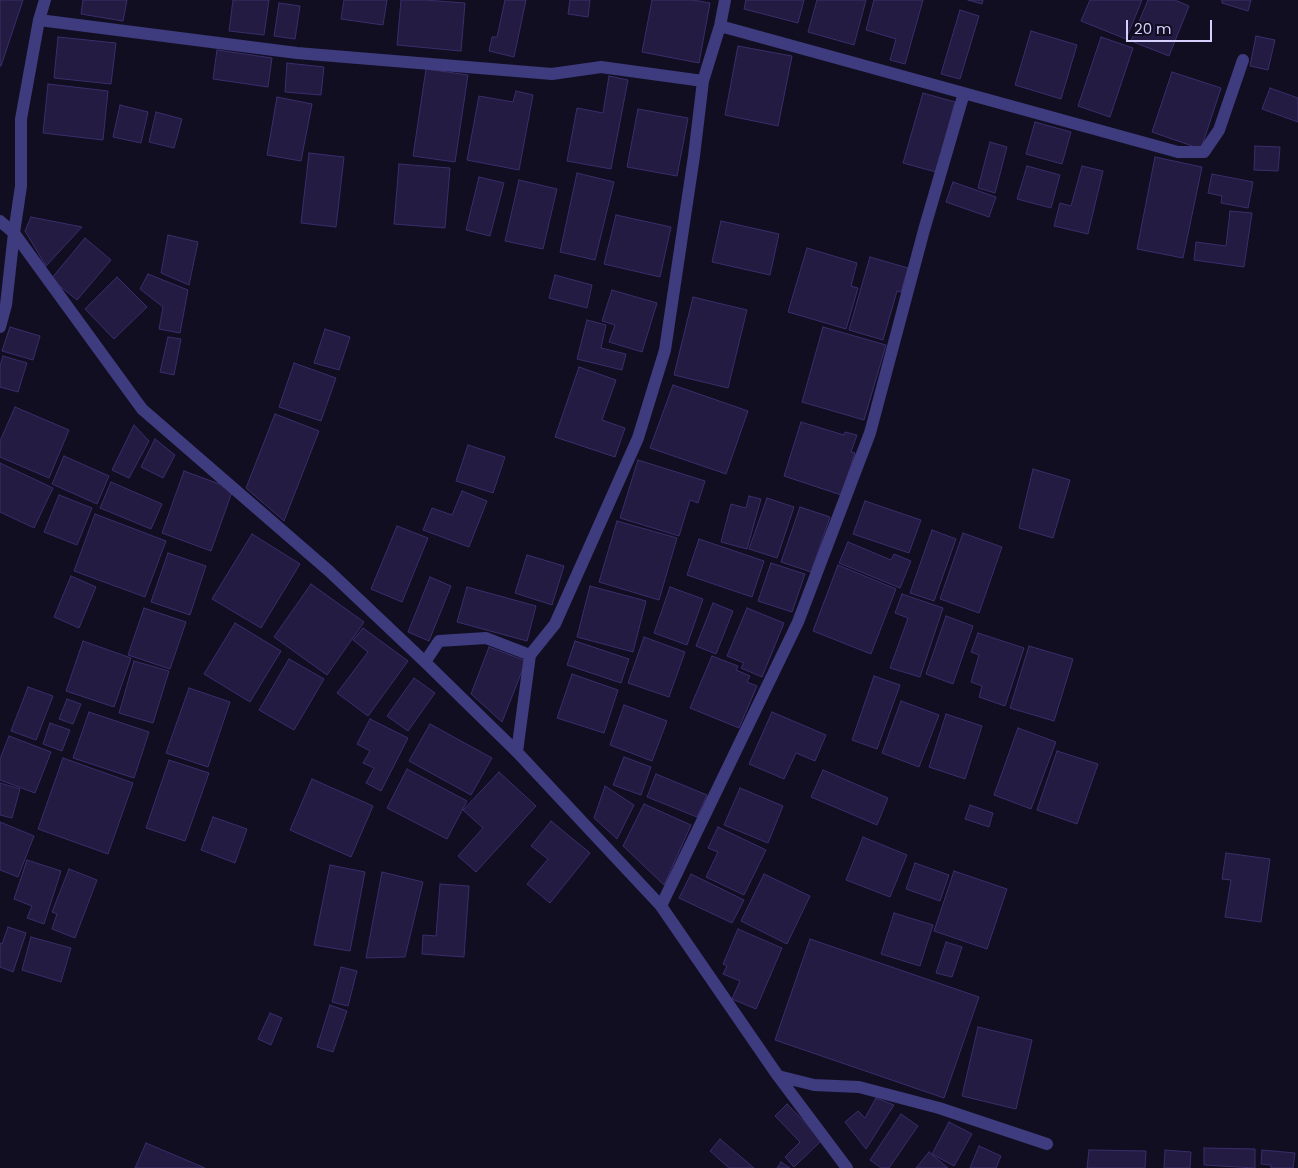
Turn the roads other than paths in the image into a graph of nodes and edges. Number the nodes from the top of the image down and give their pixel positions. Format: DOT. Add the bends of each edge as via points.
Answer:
graph roads {
  1 [pos="45,0"];
  2 [pos="725,0"];
  3 [pos="39,20"];
  4 [pos="720,26"];
  5 [pos="1243,60"];
  6 [pos="702,81"];
  7 [pos="964,93"];
  8 [pos="0,221"];
  9 [pos="14,233"];
  10 [pos="0,327"];
  11 [pos="530,655"];
  12 [pos="425,662"];
  13 [pos="517,752"];
  14 [pos="661,906"];
  15 [pos="778,1076"];
  16 [pos="1047,1144"];
  17 [pos="848,1168"];
  1 -- 3 [label="street"];
  2 -- 4 [label="street"];
  3 -- 6 [label="street" via="296,53 552,74 601,67"];
  3 -- 9 [label="street" via="21,118 21,186"];
  4 -- 6 [label="street"];
  4 -- 7 [label="street"];
  5 -- 7 [label="street" via="1219,130 1204,152 1178,152"];
  6 -- 11 [label="street" via="694,156 662,359 638,438 554,624"];
  7 -- 14 [label="street" via="870,433 798,622"];
  8 -- 9 [label="street"];
  9 -- 10 [label="street" via="6,305"];
  9 -- 12 [label="street" via="142,409 330,571"];
  11 -- 12 [label="street" via="486,638 439,641"];
  11 -- 13 [label="street"];
  12 -- 13 [label="street"];
  13 -- 14 [label="street"];
  14 -- 15 [label="street"];
  15 -- 16 [label="street" via="814,1085 859,1087 939,1108"];
  15 -- 17 [label="street"];
}
